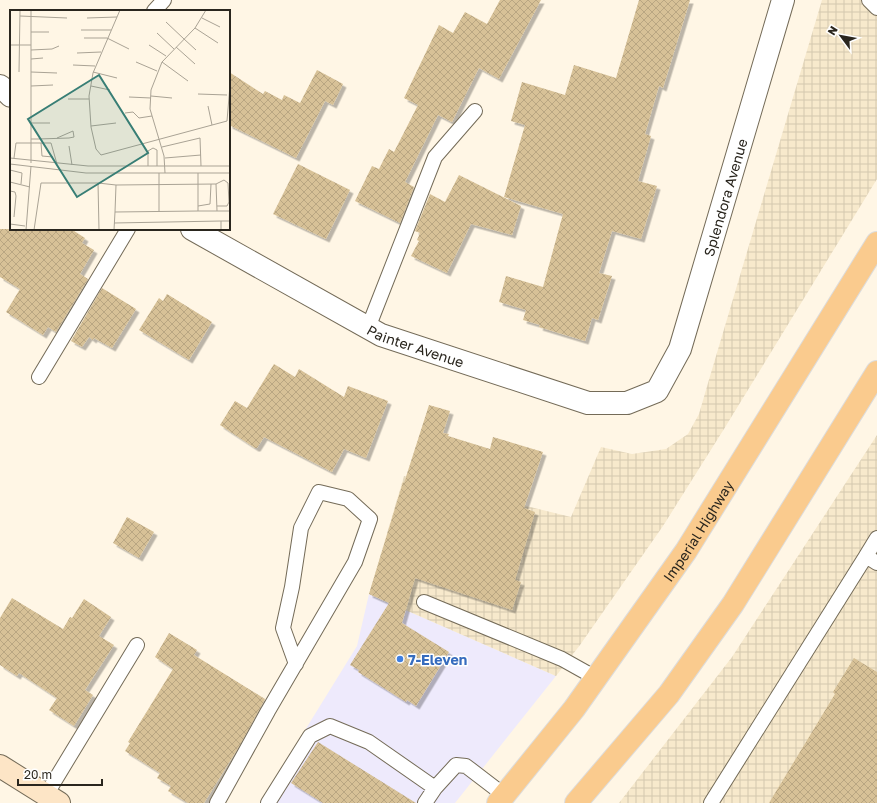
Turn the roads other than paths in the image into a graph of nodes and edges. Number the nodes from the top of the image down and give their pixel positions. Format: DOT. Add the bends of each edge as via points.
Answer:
graph roads {
  1 [pos="164,0"];
  2 [pos="784,0"];
  3 [pos="868,0"];
  4 [pos="877,8"];
  5 [pos="155,10"];
  6 [pos="0,86"];
  7 [pos="10,95"];
  8 [pos="475,111"];
  9 [pos="127,230"];
  10 [pos="194,230"];
  11 [pos="877,243"];
  12 [pos="368,328"];
  13 [pos="877,372"];
  14 [pos="39,378"];
  15 [pos="657,391"];
  16 [pos="877,538"];
  17 [pos="871,559"];
  18 [pos="424,602"];
  19 [pos="137,645"];
  20 [pos="296,664"];
  21 [pos="596,678"];
  22 [pos="0,766"];
  23 [pos="436,788"];
  24 [pos="52,799"];
  25 [pos="501,799"];
  26 [pos="217,803"];
  27 [pos="268,803"];
  28 [pos="425,803"];
  29 [pos="576,803"];
  30 [pos="711,803"];
  1 -- 5 [label="lane"];
  2 -- 15 [label="street, Splendora Avenue" via="680,349"];
  3 -- 4 [label="lane"];
  6 -- 7 [label="street"];
  8 -- 12 [label="lane" via="435,157"];
  9 -- 14 [label="lane"];
  10 -- 12 [label="street, Painter Avenue"];
  11 -- 21 [label="main road, Imperial Highway" via="686,551"];
  12 -- 15 [label="street, Painter Avenue" via="381,335 588,403 627,403"];
  13 -- 29 [label="main road" via="733,604 668,694"];
  16 -- 17 [label="lane"];
  17 -- 30 [label="lane"];
  18 -- 21 [label="lane" via="562,659"];
  19 -- 24 [label="lane"];
  20 -- 20 [label="lane" via="355,562 370,519 348,499 319,492 301,528 292,587 282,628"];
  20 -- 26 [label="lane"];
  21 -- 25 [label="main road, Imperial Highway"];
  22 -- 24 [label="main road"];
  23 -- 25 [label="lane" via="456,766 466,766"];
  23 -- 27 [label="lane" via="369,742 330,726 310,736"];
  23 -- 28 [label="lane"];
}
